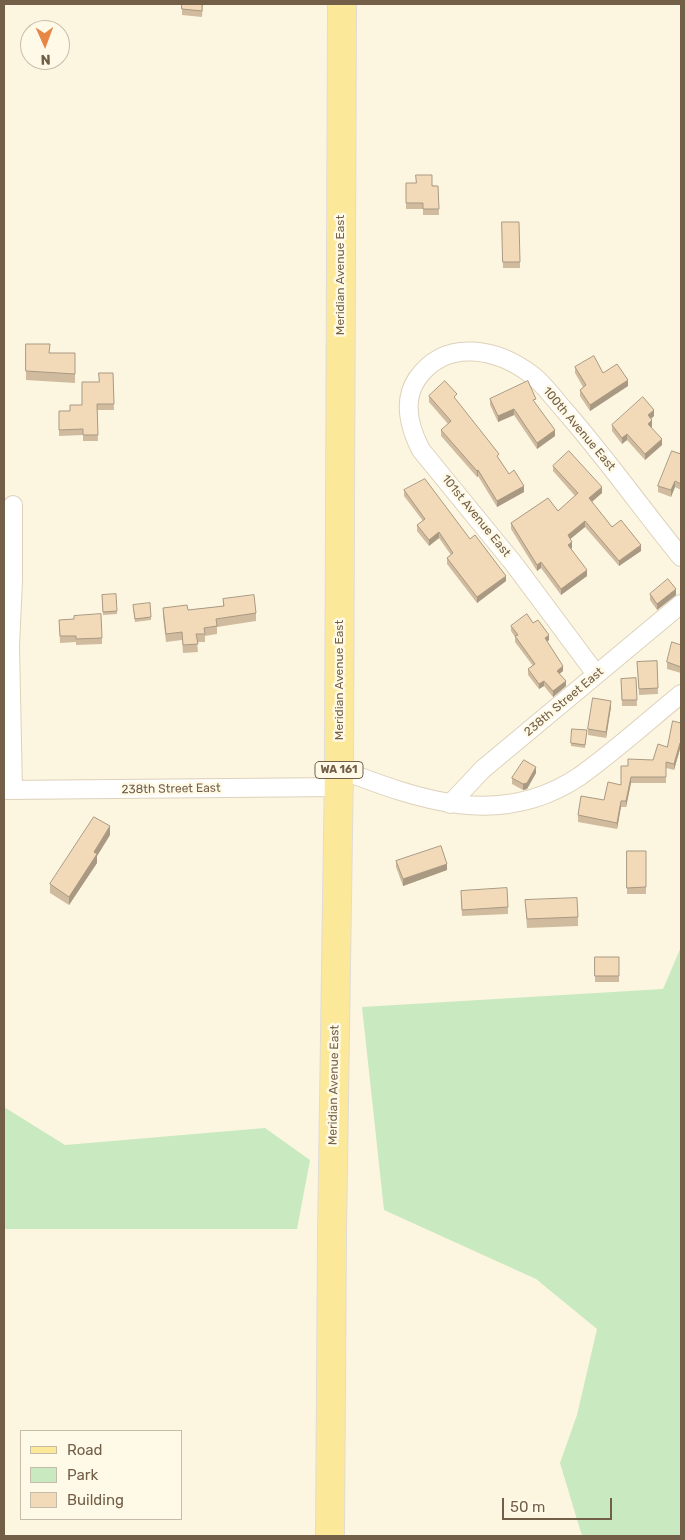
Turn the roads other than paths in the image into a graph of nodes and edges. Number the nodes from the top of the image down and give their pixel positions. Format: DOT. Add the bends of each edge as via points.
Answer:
graph roads {
  1 [pos="342,4"];
  2 [pos="447,356"];
  3 [pos="12,505"];
  4 [pos="681,557"];
  5 [pos="681,604"];
  6 [pos="596,674"];
  7 [pos="681,694"];
  8 [pos="339,778"];
  9 [pos="8,790"];
  10 [pos="450,804"];
  11 [pos="330,1536"];
  1 -- 8 [label="main road, Meridian Avenue East / WA 161"];
  2 -- 4 [label="street, 100th Avenue East" via="471,351 488,352 503,357 534,376 586,435"];
  2 -- 6 [label="street, 101st Avenue East" via="427,368 414,383 410,392 411,432"];
  3 -- 9 [label="street" via="14,580"];
  5 -- 6 [label="street, 238th Street East"];
  6 -- 10 [label="street, 238th Street East" via="483,770"];
  7 -- 10 [label="street" via="558,789 502,805"];
  8 -- 9 [label="street, 238th Street East"];
  8 -- 10 [label="street" via="385,786"];
  8 -- 11 [label="main road, Meridian Avenue East / WA 161"];
}
